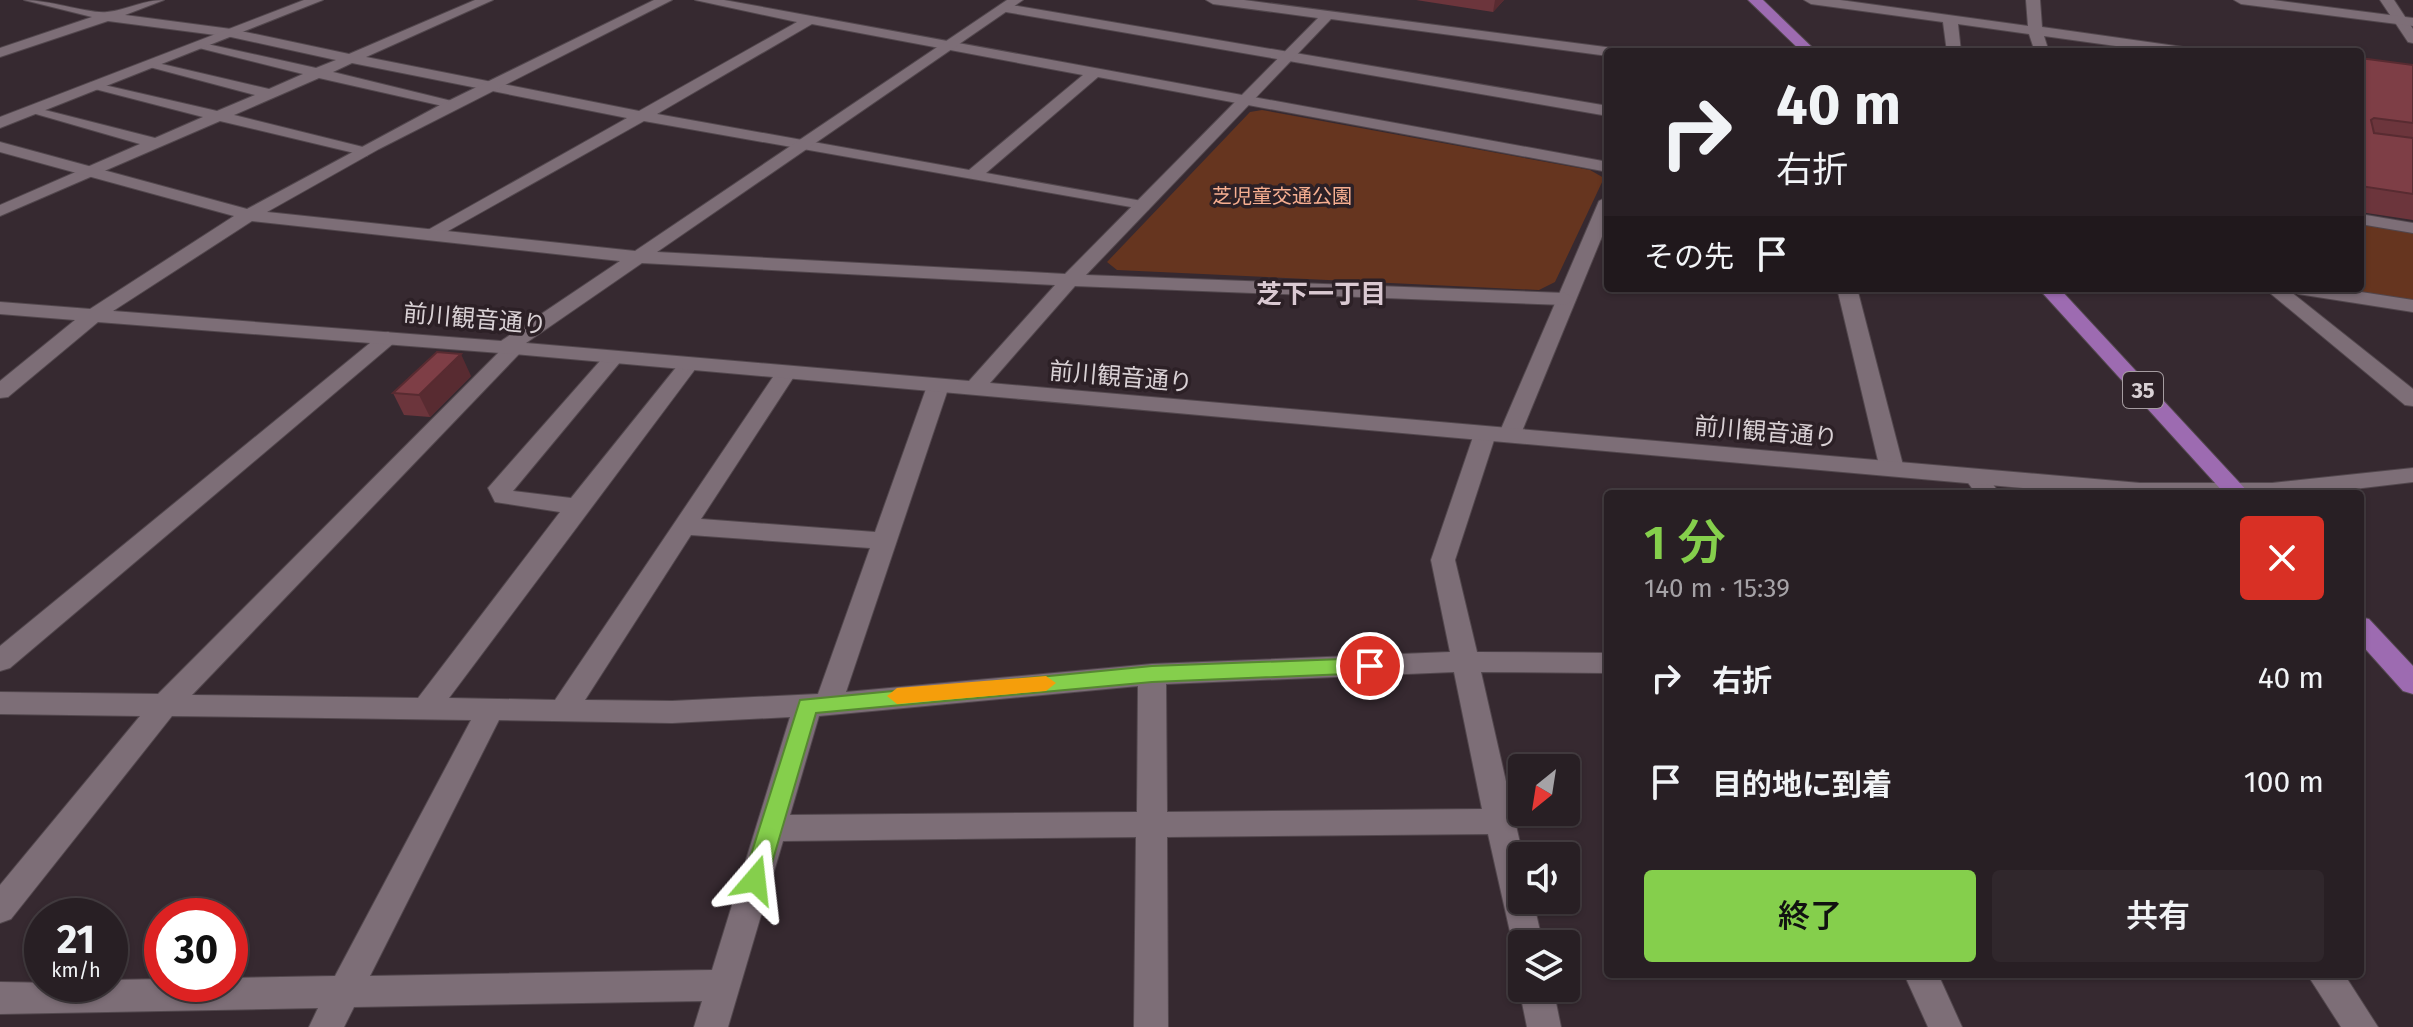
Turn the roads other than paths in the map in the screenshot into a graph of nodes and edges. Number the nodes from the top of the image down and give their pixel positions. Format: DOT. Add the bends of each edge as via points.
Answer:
graph roads {
  1 [pos="31,0"];
  2 [pos="157,0"];
  3 [pos="316,0"];
  4 [pos="486,0"];
  5 [pos="665,0"];
  6 [pos="702,0"];
  7 [pos="1213,0"];
  8 [pos="1755,0"];
  9 [pos="1811,0"];
  10 [pos="2033,0"];
  11 [pos="2241,0"];
  12 [pos="2387,0"];
  13 [pos="1010,4"];
  14 [pos="1866,4"];
  15 [pos="1328,15"];
  16 [pos="108,17"];
  17 [pos="1950,19"];
  18 [pos="810,20"];
  19 [pos="2407,21"];
  20 [pos="2035,31"];
  21 [pos="231,33"];
  22 [pos="2413,39"];
  23 [pos="198,46"];
  24 [pos="949,46"];
  25 [pos="1806,48"];
  26 [pos="1954,48"];
  27 [pos="2041,48"];
  28 [pos="2160,48"];
  29 [pos="1604,51"];
  30 [pos="0,53"];
  31 [pos="1288,57"];
  32 [pos="354,58"];
  33 [pos="149,65"];
  34 [pos="1095,72"];
  35 [pos="320,73"];
  36 [pos="96,85"];
  37 [pos="488,88"];
  38 [pos="271,94"];
  39 [pos="1246,100"];
  40 [pos="456,104"];
  41 [pos="35,109"];
  42 [pos="1604,110"];
  43 [pos="643,115"];
  44 [pos="220,117"];
  45 [pos="0,123"];
  46 [pos="158,144"];
  47 [pos="0,147"];
  48 [pos="802,147"];
  49 [pos="361,152"];
  50 [pos="1604,166"];
  51 [pos="91,172"];
  52 [pos="972,176"];
  53 [pos="1142,206"];
  54 [pos="1604,210"];
  55 [pos="0,211"];
  56 [pos="249,215"];
  57 [pos="2364,220"];
  58 [pos="2413,228"];
  59 [pos="432,235"];
  60 [pos="638,257"];
  61 [pos="1070,280"];
  62 [pos="1848,292"];
  63 [pos="2052,292"];
  64 [pos="2279,292"];
  65 [pos="2324,292"];
  66 [pos="1565,299"];
  67 [pos="2413,306"];
  68 [pos="0,308"];
  69 [pos="93,316"];
  70 [pos="388,338"];
  71 [pos="510,347"];
  72 [pos="614,357"];
  73 [pos="689,364"];
  74 [pos="786,372"];
  75 [pos="938,386"];
  76 [pos="973,390"];
  77 [pos="0,392"];
  78 [pos="2413,400"];
  79 [pos="1497,435"];
  80 [pos="1892,469"];
  81 [pos="2413,475"];
  82 [pos="1982,485"];
  83 [pos="2114,490"];
  84 [pos="2235,490"];
  85 [pos="2267,490"];
  86 [pos="577,506"];
  87 [pos="684,526"];
  88 [pos="885,541"];
  89 [pos="2364,630"];
  90 [pos="0,661"];
  91 [pos="1463,662"];
  92 [pos="1604,663"];
  93 [pos="1152,674"];
  94 [pos="2408,674"];
  95 [pos="0,703"];
  96 [pos="819,704"];
  97 [pos="162,708"];
  98 [pos="426,708"];
  99 [pos="491,708"];
  100 [pos="564,709"];
  101 [pos="1498,821"];
  102 [pos="1150,824"];
  103 [pos="771,828"];
  104 [pos="0,909"];
  105 [pos="1524,930"];
  106 [pos="1923,978"];
  107 [pos="2327,978"];
  108 [pos="723,985"];
  109 [pos="344,992"];
  110 [pos="0,998"];
  111 [pos="1539,1002"];
  112 [pos="326,1027"];
  113 [pos="711,1027"];
  114 [pos="1151,1027"];
  115 [pos="1544,1027"];
  116 [pos="1945,1027"];
  117 [pos="2361,1027"];
  1 -- 16 [label="street"];
  2 -- 16 [label="street"];
  3 -- 21 [label="street"];
  4 -- 32 [label="street"];
  5 -- 37 [label="street"];
  6 -- 18 [label="street"];
  7 -- 15 [label="street"];
  8 -- 25 [label="main road"];
  9 -- 14 [label="street"];
  10 -- 20 [label="street"];
  11 -- 19 [label="street"];
  12 -- 19 [label="street"];
  13 -- 24 [label="street"];
  13 -- 31 [label="street"];
  14 -- 17 [label="street"];
  15 -- 29 [label="street"];
  15 -- 31 [label="street"];
  16 -- 21 [label="street"];
  16 -- 30 [label="street"];
  17 -- 20 [label="street"];
  17 -- 26 [label="street"];
  18 -- 24 [label="street"];
  18 -- 43 [label="street"];
  19 -- 22 [label="street"];
  20 -- 27 [label="street"];
  20 -- 28 [label="street"];
  21 -- 23 [label="street"];
  21 -- 32 [label="street"];
  23 -- 33 [label="street"];
  23 -- 35 [label="street"];
  24 -- 34 [label="street"];
  24 -- 48 [label="street"];
  31 -- 39 [label="street"];
  31 -- 42 [label="street"];
  32 -- 35 [label="street"];
  32 -- 37 [label="street"];
  33 -- 36 [label="street"];
  33 -- 38 [label="street"];
  34 -- 39 [label="street"];
  34 -- 52 [label="street"];
  35 -- 38 [label="street"];
  35 -- 40 [label="street"];
  36 -- 41 [label="street"];
  36 -- 44 [label="street"];
  37 -- 40 [label="street"];
  37 -- 43 [label="street"];
  38 -- 44 [label="street"];
  39 -- 50 [label="street"];
  39 -- 53 [label="street"];
  40 -- 49 [label="street"];
  41 -- 45 [label="street"];
  41 -- 46 [label="street"];
  43 -- 48 [label="street"];
  43 -- 59 [label="street"];
  44 -- 46 [label="street"];
  44 -- 49 [label="street"];
  46 -- 51 [label="street"];
  47 -- 51 [label="street"];
  48 -- 52 [label="street"];
  48 -- 60 [label="street"];
  49 -- 56 [label="street"];
  51 -- 55 [label="street"];
  51 -- 56 [label="street"];
  52 -- 53 [label="street"];
  53 -- 61 [label="street"];
  54 -- 66 [label="street"];
  56 -- 59 [label="street"];
  56 -- 69 [label="street"];
  57 -- 58 [label="street"];
  59 -- 60 [label="street"];
  60 -- 61 [label="street"];
  60 -- 71 [label="street"];
  61 -- 66 [label="street"];
  61 -- 76 [label="street"];
  62 -- 80 [label="street"];
  63 -- 84 [label="main road, 35"];
  64 -- 78 [label="street"];
  65 -- 67 [label="street"];
  66 -- 79 [label="street"];
  68 -- 69 [label="street, 前川観音通り"];
  69 -- 70 [label="street, 前川観音通り"];
  69 -- 77 [label="street"];
  70 -- 71 [label="street, 前川観音通り"];
  70 -- 90 [label="street"];
  71 -- 72 [label="street, 前川観音通り"];
  71 -- 97 [label="street"];
  72 -- 73 [label="street, 前川観音通り"];
  72 -- 86 [label="street" via="500,488 503,497"];
  73 -- 74 [label="street, 前川観音通り"];
  73 -- 86 [label="street"];
  74 -- 75 [label="street, 前川観音通り"];
  74 -- 87 [label="street"];
  75 -- 76 [label="street, 前川観音通り"];
  75 -- 88 [label="street"];
  76 -- 79 [label="street, 前川観音通り"];
  79 -- 80 [label="street, 前川観音通り"];
  79 -- 91 [label="street" via="1443,560"];
  80 -- 82 [label="street, 前川観音通り"];
  81 -- 85 [label="street, 前川観音通り"];
  82 -- 83 [label="street, 前川観音通り"];
  86 -- 98 [label="street"];
  87 -- 88 [label="street"];
  87 -- 100 [label="street"];
  88 -- 96 [label="street"];
  89 -- 94 [label="main road"];
  91 -- 92 [label="street"];
  91 -- 93 [label="street"];
  91 -- 101 [label="street"];
  93 -- 96 [label="street"];
  93 -- 102 [label="street"];
  95 -- 97 [label="street"];
  96 -- 100 [label="street" via="672,712"];
  96 -- 103 [label="street"];
  97 -- 98 [label="street"];
  97 -- 104 [label="street"];
  98 -- 99 [label="street"];
  99 -- 100 [label="street"];
  99 -- 109 [label="street"];
  101 -- 102 [label="street"];
  101 -- 105 [label="street"];
  102 -- 103 [label="street"];
  102 -- 114 [label="street"];
  103 -- 108 [label="street"];
  106 -- 116 [label="street"];
  107 -- 117 [label="street"];
  108 -- 109 [label="street"];
  108 -- 113 [label="street"];
  109 -- 110 [label="street"];
  109 -- 112 [label="street"];
  111 -- 115 [label="street"];
}
